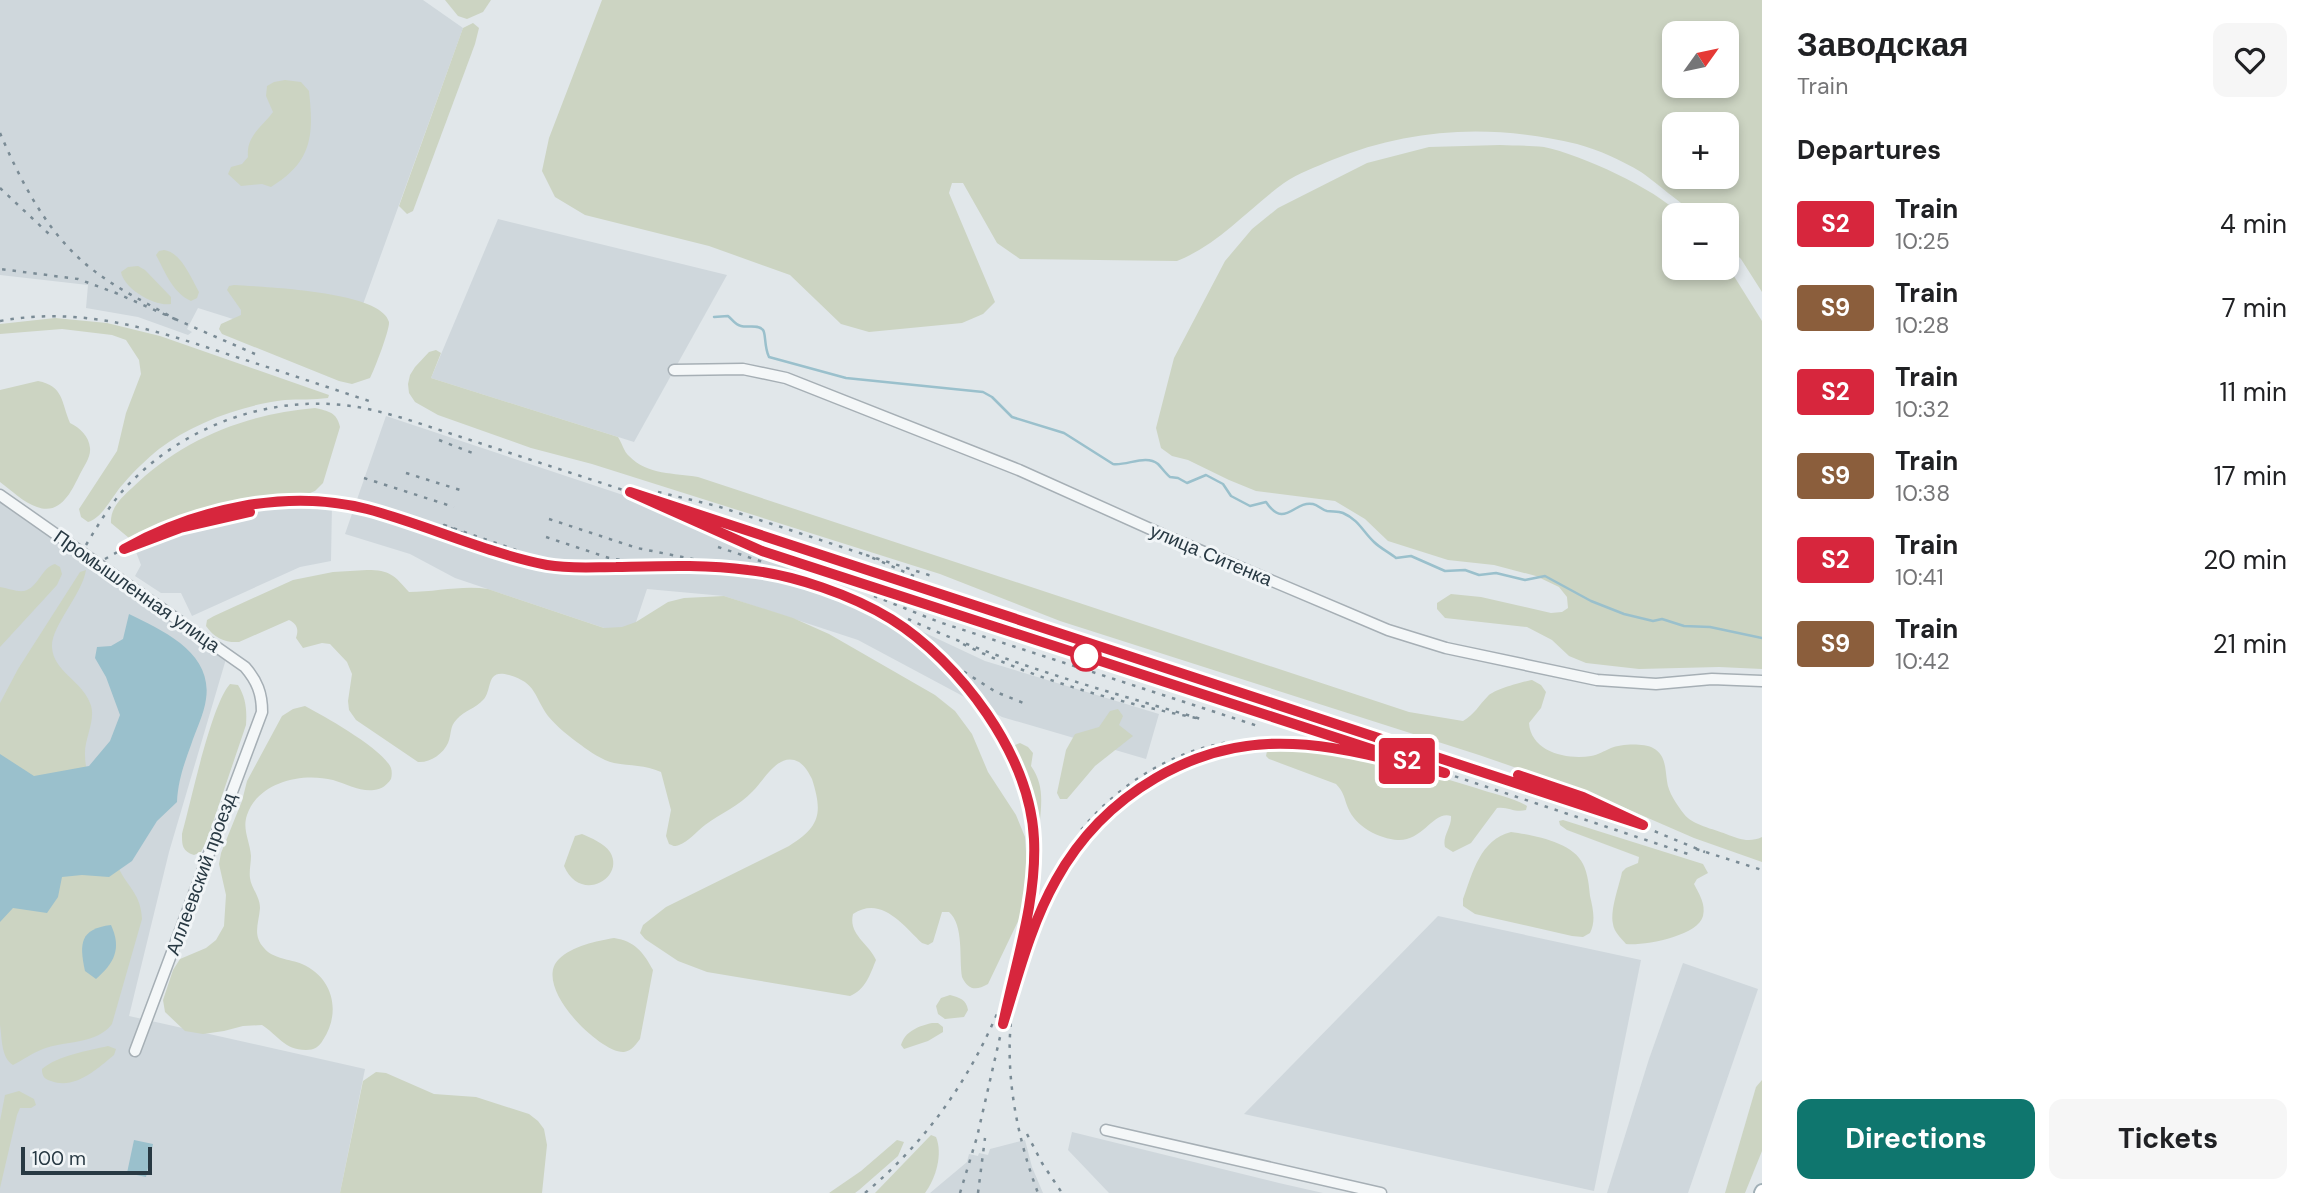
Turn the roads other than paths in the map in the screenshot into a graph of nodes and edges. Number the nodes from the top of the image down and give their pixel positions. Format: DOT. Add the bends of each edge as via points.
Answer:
graph roads {
  1 [pos="674,370"];
  2 [pos="0,495"];
  3 [pos="1762,681"];
  4 [pos="262,696"];
  5 [pos="135,1051"];
  6 [pos="1106,1130"];
  7 [pos="1381,1193"];
  1 -- 3 [label="street, улица Ситенка" via="743,369 786,378 1018,470 1388,630 1436,645 1616,682"];
  2 -- 4 [label="street, Промышленная улица" via="245,667"];
  4 -- 5 [label="street, Аллеевский проезд" via="262,712"];
  6 -- 7 [label="street"];
}
